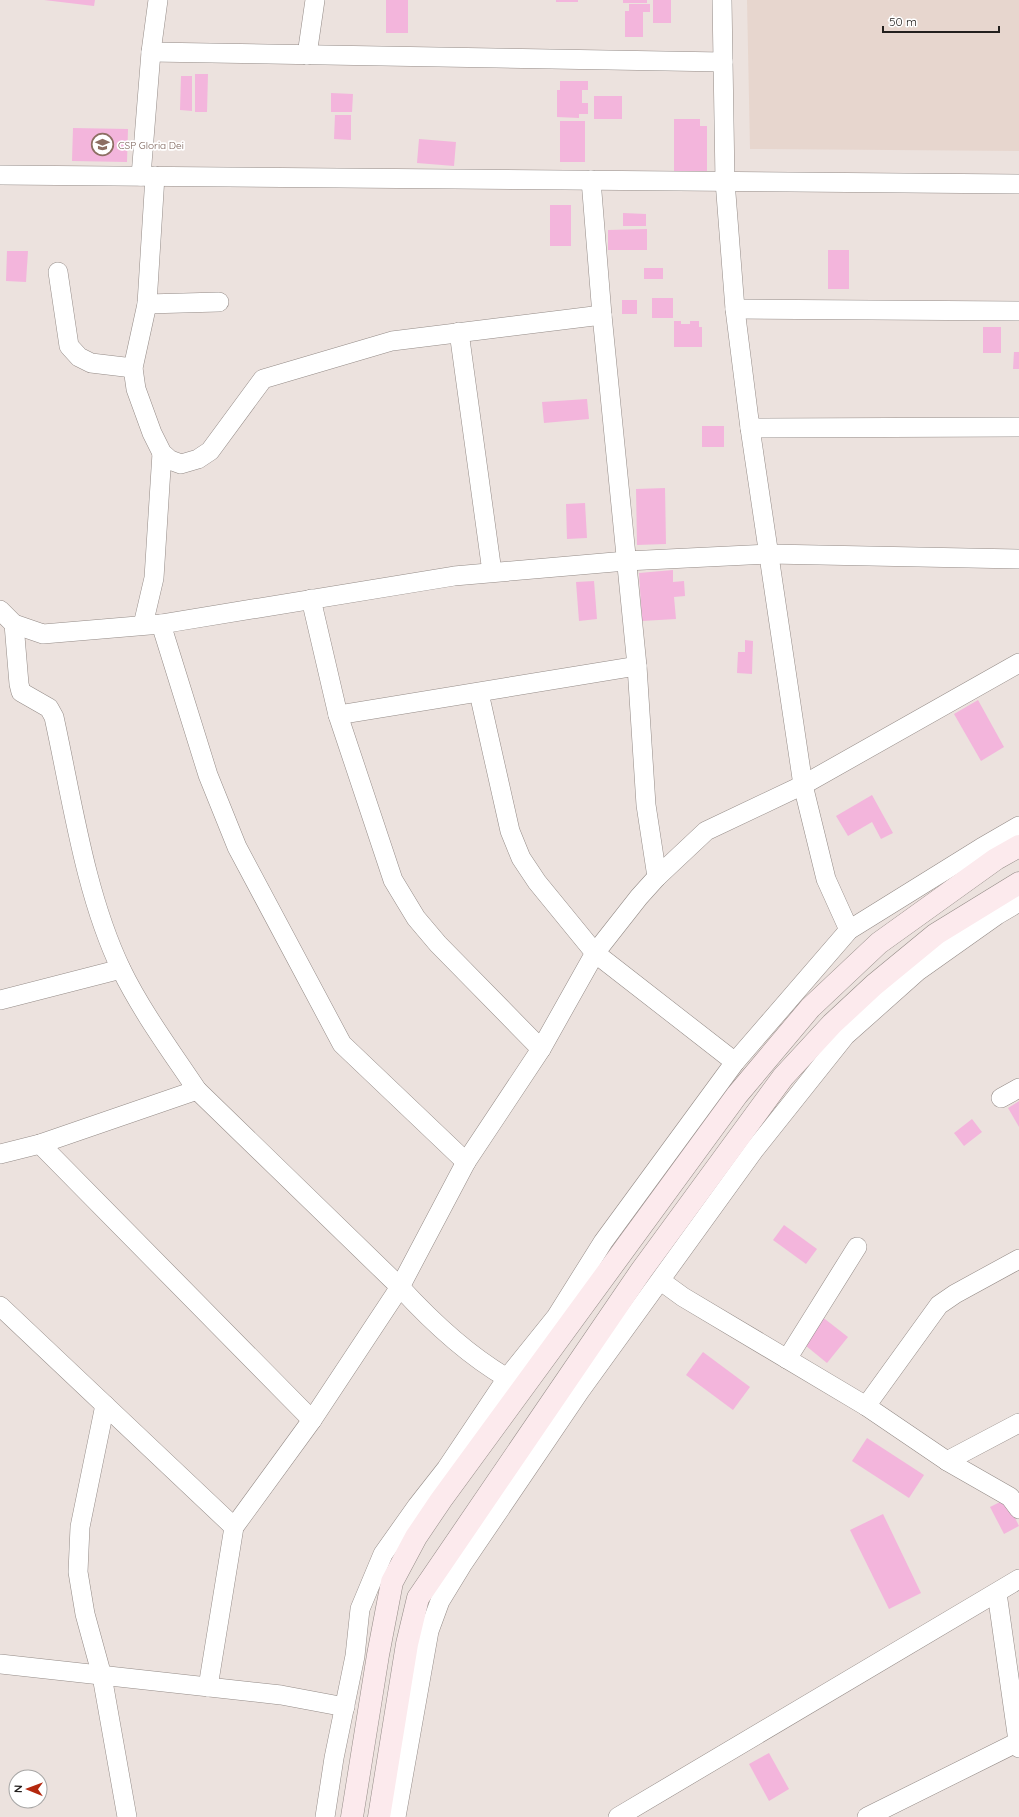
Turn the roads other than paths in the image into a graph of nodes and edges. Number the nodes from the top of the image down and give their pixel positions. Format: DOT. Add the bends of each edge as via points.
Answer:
graph roads {
  1 [pos="158,0"];
  2 [pos="315,0"];
  3 [pos="722,0"];
  4 [pos="151,52"];
  5 [pos="307,55"];
  6 [pos="723,62"];
  7 [pos="0,175"];
  8 [pos="148,176"];
  9 [pos="591,180"];
  10 [pos="725,181"];
  11 [pos="1019,184"];
  12 [pos="58,272"];
  13 [pos="219,302"];
  14 [pos="147,304"];
  15 [pos="735,309"];
  16 [pos="1019,311"];
  17 [pos="602,315"];
  18 [pos="460,332"];
  19 [pos="133,368"];
  20 [pos="1019,427"];
  21 [pos="750,428"];
  22 [pos="162,453"];
  23 [pos="770,554"];
  24 [pos="1019,559"];
  25 [pos="626,561"];
  26 [pos="492,572"];
  27 [pos="311,599"];
  28 [pos="0,610"];
  29 [pos="14,624"];
  30 [pos="152,624"];
  31 [pos="1019,663"];
  32 [pos="637,666"];
  33 [pos="479,693"];
  34 [pos="338,715"];
  35 [pos="803,785"];
  36 [pos="1019,826"];
  37 [pos="1019,846"];
  38 [pos="657,877"];
  39 [pos="1019,883"];
  40 [pos="1019,902"];
  41 [pos="849,930"];
  42 [pos="595,953"];
  43 [pos="121,969"];
  44 [pos="0,1000"];
  45 [pos="541,1049"];
  46 [pos="735,1062"];
  47 [pos="1019,1088"];
  48 [pos="197,1090"];
  49 [pos="1001,1098"];
  50 [pos="40,1144"];
  51 [pos="0,1154"];
  52 [pos="466,1162"];
  53 [pos="857,1247"];
  54 [pos="1019,1259"];
  55 [pos="660,1282"];
  56 [pos="400,1287"];
  57 [pos="0,1306"];
  58 [pos="787,1359"];
  59 [pos="507,1378"];
  60 [pos="105,1405"];
  61 [pos="866,1406"];
  62 [pos="312,1420"];
  63 [pos="1019,1423"];
  64 [pos="947,1461"];
  65 [pos="1019,1509"];
  66 [pos="234,1527"];
  67 [pos="1019,1579"];
  68 [pos="997,1593"];
  69 [pos="0,1664"];
  70 [pos="102,1676"];
  71 [pos="208,1687"];
  72 [pos="345,1707"];
  73 [pos="1019,1745"];
  74 [pos="127,1817"];
  75 [pos="325,1817"];
  76 [pos="352,1817"];
  77 [pos="379,1817"];
  78 [pos="396,1817"];
  79 [pos="618,1817"];
  80 [pos="867,1817"];
  1 -- 4 [label="street"];
  2 -- 5 [label="street"];
  3 -- 6 [label="street"];
  4 -- 5 [label="street"];
  4 -- 8 [label="street"];
  5 -- 6 [label="street"];
  6 -- 10 [label="street"];
  7 -- 8 [label="street"];
  8 -- 9 [label="street"];
  8 -- 14 [label="street"];
  9 -- 10 [label="street"];
  9 -- 17 [label="street"];
  10 -- 11 [label="street"];
  10 -- 15 [label="street"];
  12 -- 19 [label="street" via="69,346 79,357 91,363"];
  13 -- 14 [label="street"];
  14 -- 19 [label="street"];
  15 -- 16 [label="street"];
  15 -- 21 [label="street"];
  17 -- 18 [label="street"];
  17 -- 25 [label="street"];
  18 -- 22 [label="street" via="392,341 263,379 210,451 198,459 181,464 170,460"];
  18 -- 26 [label="street"];
  19 -- 22 [label="street" via="136,389"];
  20 -- 21 [label="street"];
  21 -- 23 [label="street"];
  22 -- 30 [label="street"];
  23 -- 24 [label="street"];
  23 -- 25 [label="street"];
  23 -- 35 [label="street"];
  25 -- 26 [label="street"];
  25 -- 32 [label="street"];
  26 -- 27 [label="street"];
  27 -- 30 [label="street"];
  27 -- 34 [label="street"];
  28 -- 29 [label="street"];
  29 -- 30 [label="street" via="43,634"];
  29 -- 43 [label="street" via="21,692 48,708 54,717 87,866 99,911"];
  30 -- 52 [label="street" via="237,847 342,1044"];
  31 -- 35 [label="street"];
  32 -- 33 [label="street"];
  32 -- 38 [label="street" via="646,805"];
  33 -- 34 [label="street"];
  33 -- 42 [label="street" via="510,831 521,858 537,882"];
  34 -- 45 [label="street" via="394,880 416,918 438,944"];
  35 -- 38 [label="street" via="706,831"];
  35 -- 41 [label="street" via="826,879"];
  36 -- 41 [label="street"];
  37 -- 76 [label="street" via="996,859 879,942 810,1008 737,1095 441,1500 416,1537 392,1582"];
  38 -- 42 [label="street"];
  39 -- 77 [label="street" via="936,934 874,985 832,1024 783,1077 641,1271 418,1598 407,1644"];
  40 -- 55 [label="street" via="918,971 845,1036 755,1149"];
  41 -- 46 [label="street"];
  42 -- 45 [label="street"];
  42 -- 46 [label="street"];
  43 -- 44 [label="street"];
  43 -- 48 [label="street" via="158,1032"];
  45 -- 52 [label="street"];
  46 -- 59 [label="street" via="603,1242 556,1317"];
  47 -- 49 [label="street"];
  48 -- 50 [label="street"];
  48 -- 56 [label="street"];
  50 -- 51 [label="street"];
  50 -- 62 [label="street"];
  52 -- 56 [label="street"];
  53 -- 58 [label="street"];
  54 -- 61 [label="street" via="939,1305"];
  55 -- 58 [label="street"];
  55 -- 78 [label="street" via="580,1391 440,1601 429,1631"];
  56 -- 59 [label="street" via="427,1317 460,1346"];
  56 -- 62 [label="street"];
  57 -- 60 [label="street"];
  58 -- 61 [label="street"];
  59 -- 72 [label="street" via="450,1463 383,1554 360,1609 355,1656"];
  60 -- 66 [label="street"];
  60 -- 70 [label="street" via="80,1527 78,1572 85,1614"];
  61 -- 64 [label="street"];
  62 -- 66 [label="street"];
  63 -- 64 [label="street"];
  64 -- 65 [label="street" via="1010,1497"];
  66 -- 71 [label="street"];
  67 -- 68 [label="street"];
  68 -- 73 [label="street"];
  68 -- 79 [label="street"];
  69 -- 70 [label="street"];
  70 -- 71 [label="street"];
  70 -- 74 [label="street"];
  71 -- 72 [label="street" via="281,1695"];
  72 -- 75 [label="street"];
  73 -- 80 [label="street"];
}
